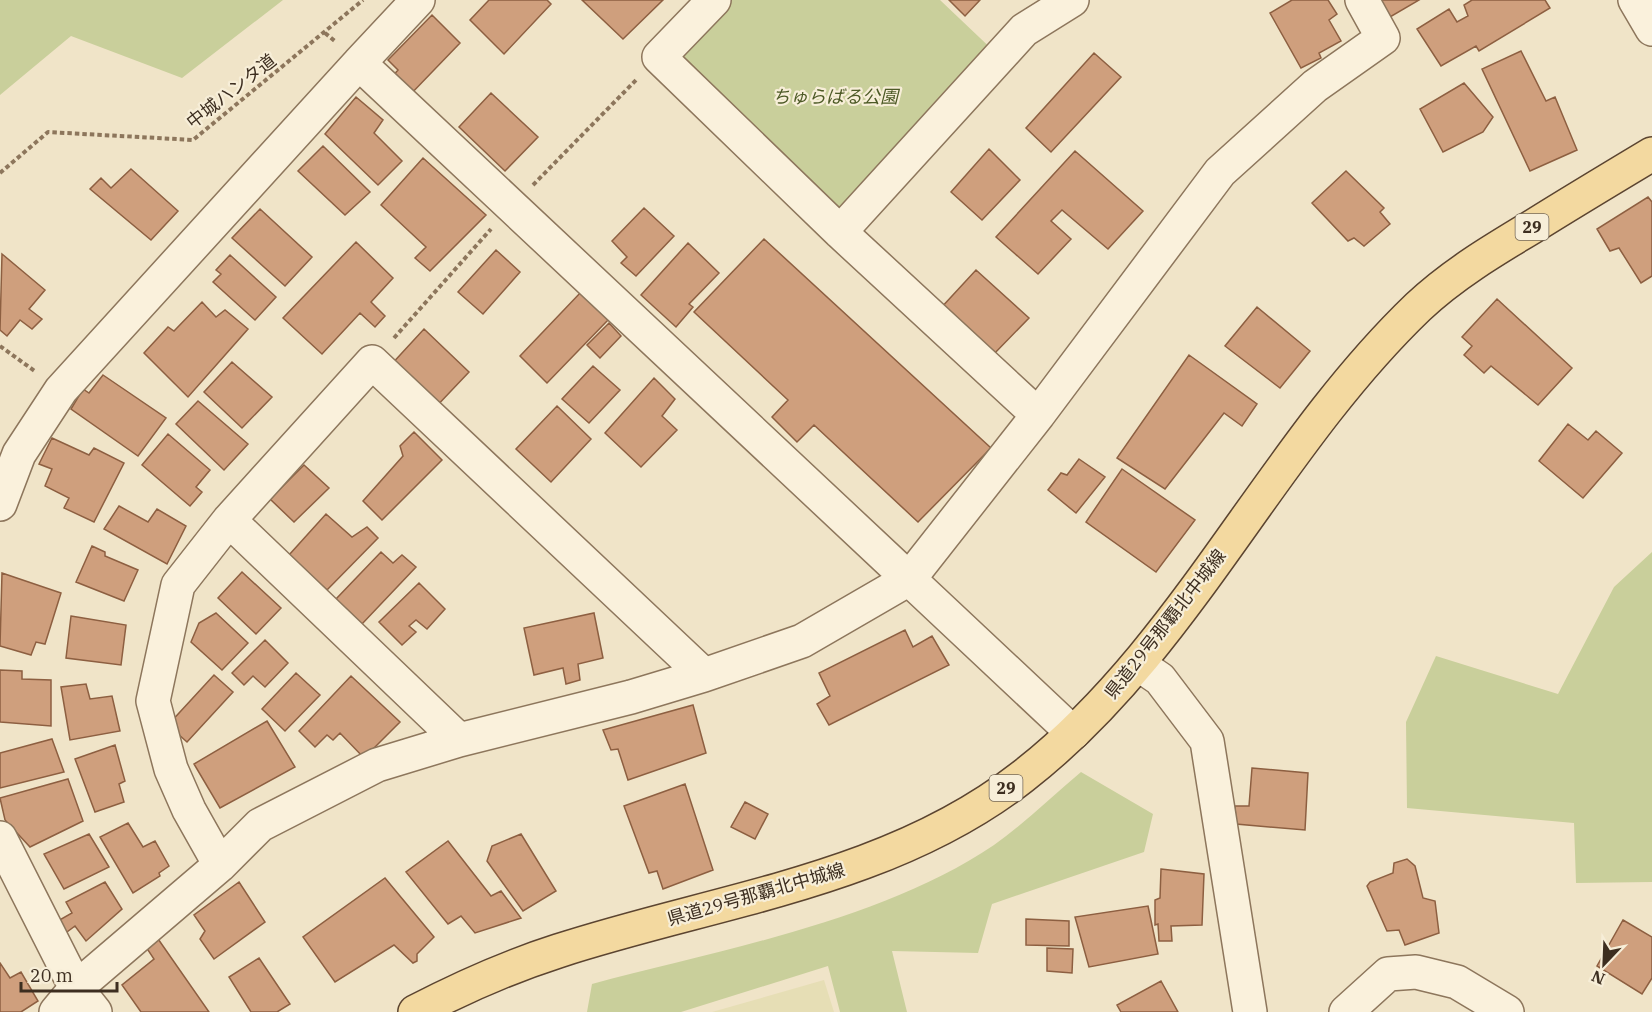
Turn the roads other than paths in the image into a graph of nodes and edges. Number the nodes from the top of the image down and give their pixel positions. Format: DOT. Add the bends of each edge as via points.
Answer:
graph roads {
  1 [pos="418,0"];
  2 [pos="714,0"];
  3 [pos="1072,0"];
  4 [pos="1362,0"];
  5 [pos="1635,0"];
  6 [pos="1652,29"];
  7 [pos="359,63"];
  8 [pos="1652,154"];
  9 [pos="840,232"];
  10 [pos="1038,415"];
  11 [pos="0,504"];
  12 [pos="229,520"];
  13 [pos="909,579"];
  14 [pos="1138,664"];
  15 [pos="704,675"];
  16 [pos="1073,733"];
  17 [pos="459,740"];
  18 [pos="0,838"];
  19 [pos="220,865"];
  20 [pos="76,1004"];
  21 [pos="415,1012"];
  22 [pos="1250,1012"];
  23 [pos="1346,1012"];
  24 [pos="1507,1012"];
  1 -- 7 [label="street"];
  2 -- 9 [label="street" via="659,57"];
  3 -- 9 [label="street" via="1024,30"];
  4 -- 10 [label="street" via="1383,38 1315,86 1220,172"];
  5 -- 6 [label="street"];
  7 -- 11 [label="street" via="60,390 19,454"];
  7 -- 13 [label="street"];
  8 -- 14 [label="main road, 県道29号那覇北中城線 / 29" via="1466,268 1418,307 1302,438"];
  9 -- 10 [label="street"];
  10 -- 13 [label="street"];
  12 -- 15 [label="street" via="372,362"];
  12 -- 17 [label="street"];
  12 -- 19 [label="street" via="178,585 153,701 171,769"];
  13 -- 15 [label="street" via="802,641"];
  13 -- 16 [label="street"];
  14 -- 16 [label="main road, 県道29号那覇北中城線 / 29"];
  14 -- 22 [label="street" via="1160,679 1207,741"];
  15 -- 17 [label="street"];
  16 -- 21 [label="main road, 県道29号那覇北中城線 / 29" via="1021,778 987,801 874,858 799,884 508,967"];
  17 -- 19 [label="street" via="377,765 260,825"];
  18 -- 20 [label="street"];
  19 -- 20 [label="street"];
  23 -- 24 [label="street" via="1388,974 1416,972 1457,982"];
}
